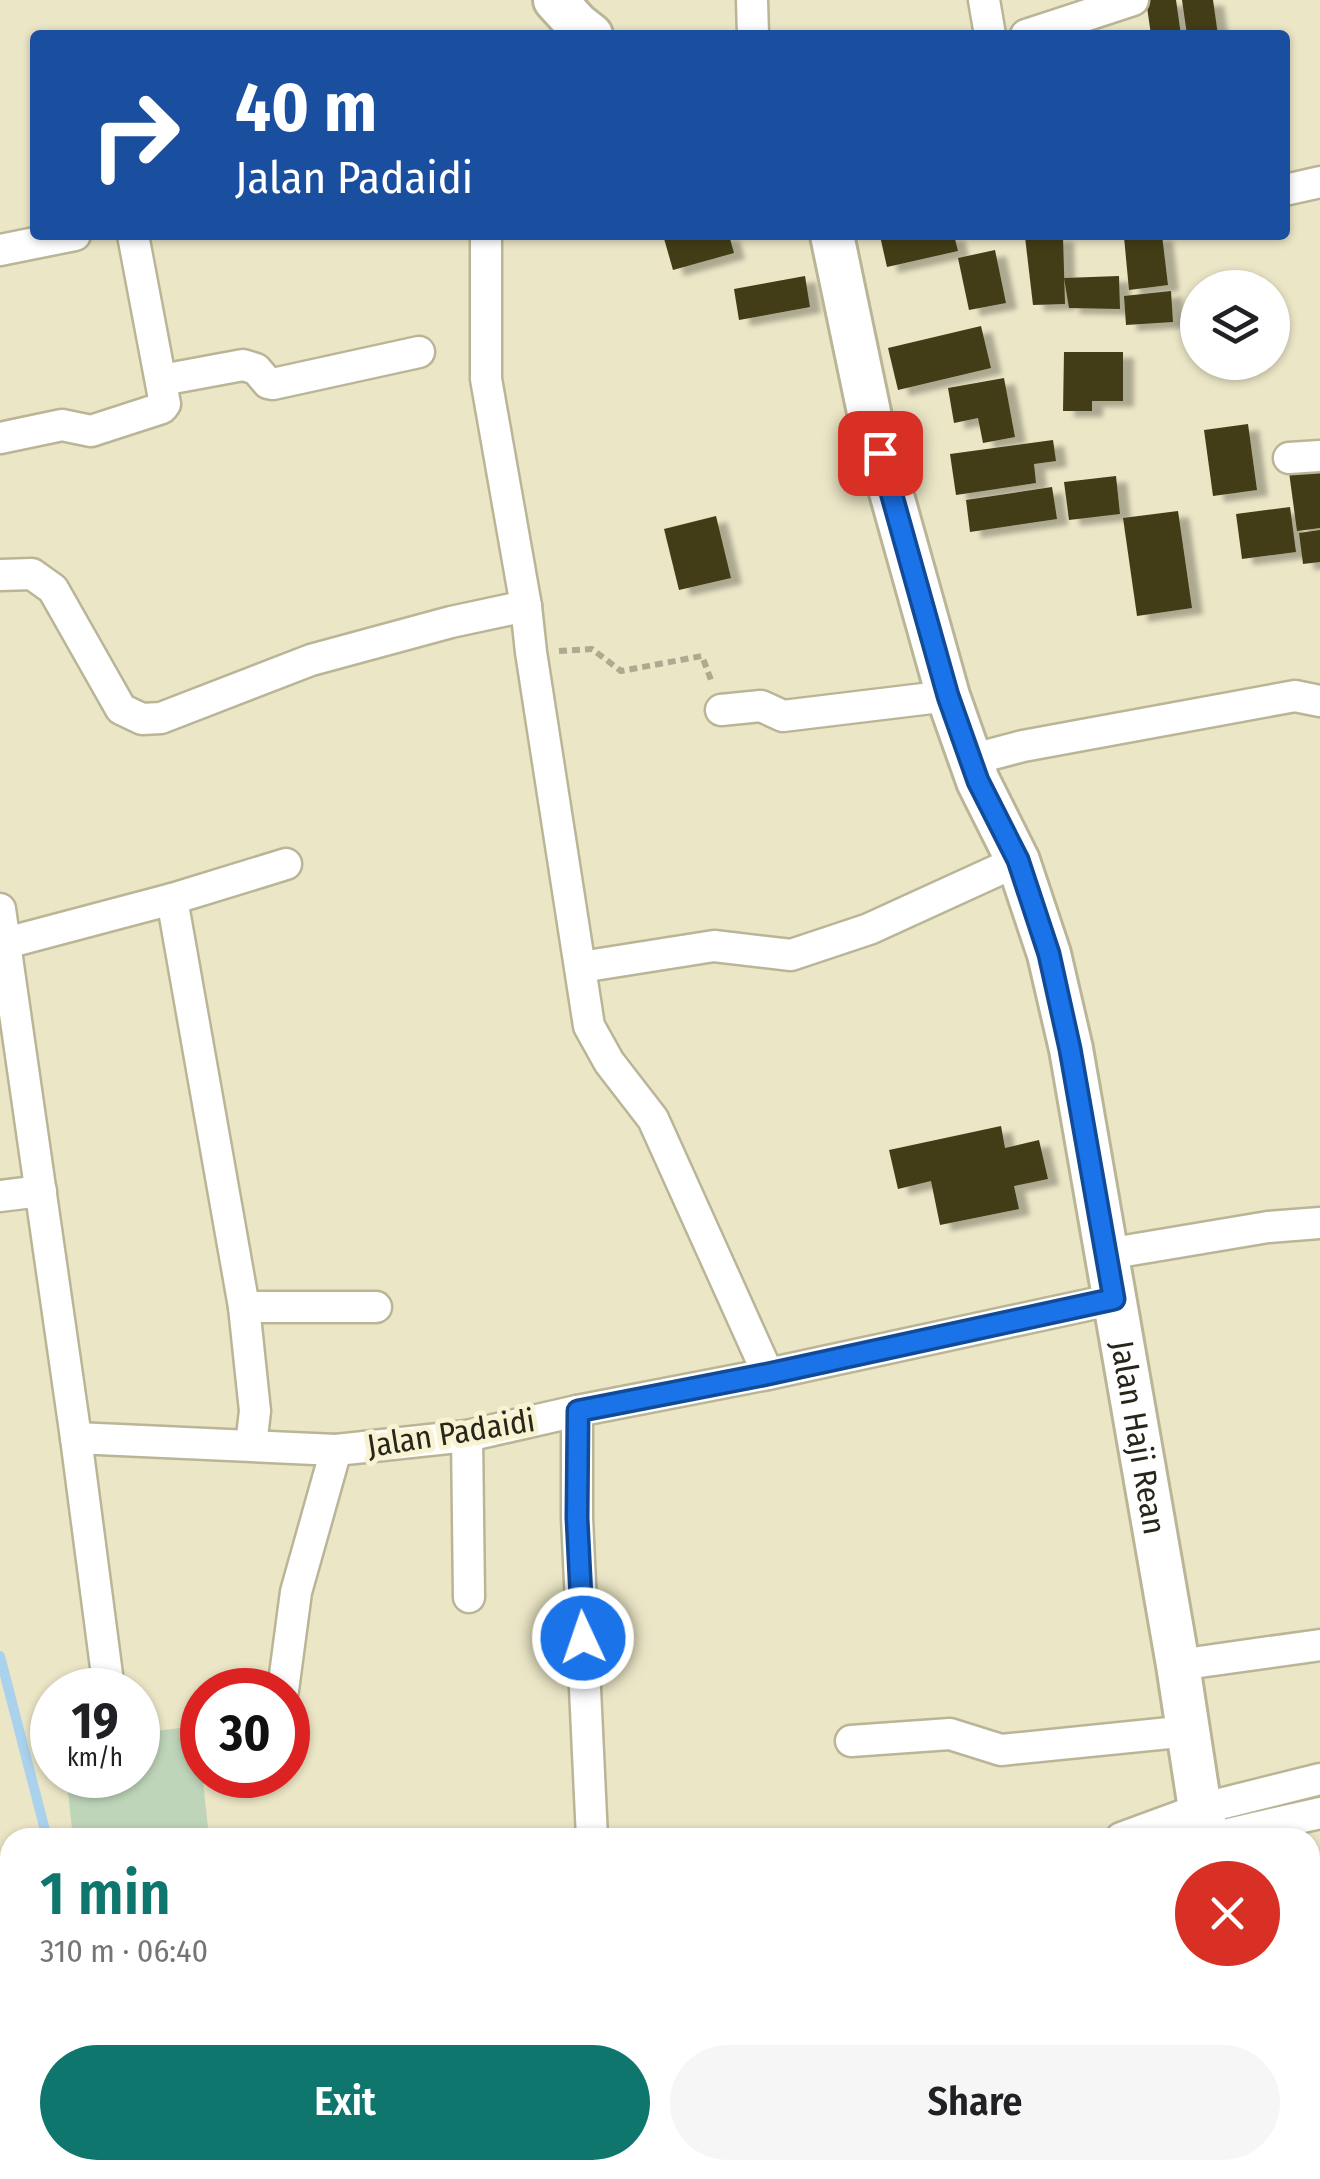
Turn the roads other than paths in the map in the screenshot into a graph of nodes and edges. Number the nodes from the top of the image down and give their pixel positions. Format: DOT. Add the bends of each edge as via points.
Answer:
graph roads {
  1 [pos="555,0"];
  2 [pos="752,0"];
  3 [pos="984,0"];
  4 [pos="1134,0"];
  5 [pos="585,30"];
  6 [pos="753,30"];
  7 [pos="989,30"];
  8 [pos="1041,30"];
  9 [pos="1320,182"];
  10 [pos="1290,189"];
  11 [pos="50,240"];
  12 [pos="134,240"];
  13 [pos="486,240"];
  14 [pos="833,240"];
  15 [pos="0,250"];
  16 [pos="419,352"];
  17 [pos="162,394"];
  18 [pos="0,438"];
  19 [pos="1320,456"];
  20 [pos="1289,458"];
  21 [pos="0,575"];
  22 [pos="526,606"];
  23 [pos="948,696"];
  24 [pos="1320,700"];
  25 [pos="721,710"];
  26 [pos="970,760"];
  27 [pos="1018,860"];
  28 [pos="286,864"];
  29 [pos="172,899"];
  30 [pos="0,909"];
  31 [pos="6,943"];
  32 [pos="581,967"];
  33 [pos="41,1191"];
  34 [pos="0,1196"];
  35 [pos="1320,1223"];
  36 [pos="1107,1254"];
  37 [pos="1114,1299"];
  38 [pos="376,1307"];
  39 [pos="244,1308"];
  40 [pos="768,1374"];
  41 [pos="578,1411"];
  42 [pos="467,1436"];
  43 [pos="76,1438"];
  44 [pos="250,1445"];
  45 [pos="336,1450"];
  46 [pos="469,1597"];
  47 [pos="1320,1645"];
  48 [pos="1178,1665"];
  49 [pos="107,1668"];
  50 [pos="287,1668"];
  51 [pos="1189,1730"];
  52 [pos="851,1741"];
  53 [pos="1320,1779"];
  54 [pos="1320,1813"];
  55 [pos="592,1828"];
  56 [pos="1207,1828"];
  1 -- 5 [label="street"];
  2 -- 6 [label="street"];
  3 -- 7 [label="street"];
  4 -- 8 [label="street"];
  9 -- 10 [label="street"];
  11 -- 15 [label="street"];
  12 -- 17 [label="street"];
  13 -- 22 [label="street" via="486,379"];
  14 -- 23 [label="street, Jalan Haji Rean" via="870,417"];
  16 -- 17 [label="street" via="274,384 243,365"];
  17 -- 18 [label="street" via="91,431 62,425"];
  19 -- 20 [label="street"];
  21 -- 22 [label="street" via="32,574 53,589 121,709 142,719 161,718 311,660"];
  22 -- 32 [label="street"];
  23 -- 25 [label="street" via="783,716 761,706"];
  23 -- 26 [label="street, Jalan Haji Rean"];
  24 -- 26 [label="street" via="1296,696"];
  26 -- 27 [label="street, Jalan Haji Rean"];
  27 -- 32 [label="street" via="869,928 791,955 714,946"];
  27 -- 36 [label="street, Jalan Haji Rean" via="1062,1011"];
  28 -- 29 [label="street"];
  29 -- 31 [label="street"];
  29 -- 39 [label="street"];
  30 -- 31 [label="street"];
  31 -- 33 [label="street"];
  32 -- 40 [label="street" via="589,1026 652,1119"];
  33 -- 34 [label="street"];
  33 -- 43 [label="street"];
  35 -- 36 [label="street"];
  36 -- 37 [label="street, Jalan Haji Rean"];
  37 -- 40 [label="street, Jalan Padaidi"];
  37 -- 48 [label="street, Jalan Haji Rean"];
  38 -- 39 [label="street"];
  39 -- 44 [label="street" via="255,1411"];
  40 -- 41 [label="street, Jalan Padaidi"];
  41 -- 42 [label="street, Jalan Padaidi"];
  41 -- 55 [label="street"];
  42 -- 45 [label="street, Jalan Padaidi"];
  42 -- 46 [label="street"];
  43 -- 44 [label="street, Jalan Padaidi"];
  43 -- 49 [label="street"];
  44 -- 45 [label="street, Jalan Padaidi"];
  45 -- 50 [label="street" via="296,1592"];
  47 -- 48 [label="street"];
  48 -- 51 [label="street, Jalan Haji Rean"];
  51 -- 52 [label="street" via="1001,1750 950,1734"];
  51 -- 56 [label="street, Jalan Haji Rean"];
  53 -- 56 [label="street"];
  54 -- 56 [label="street"];
}
